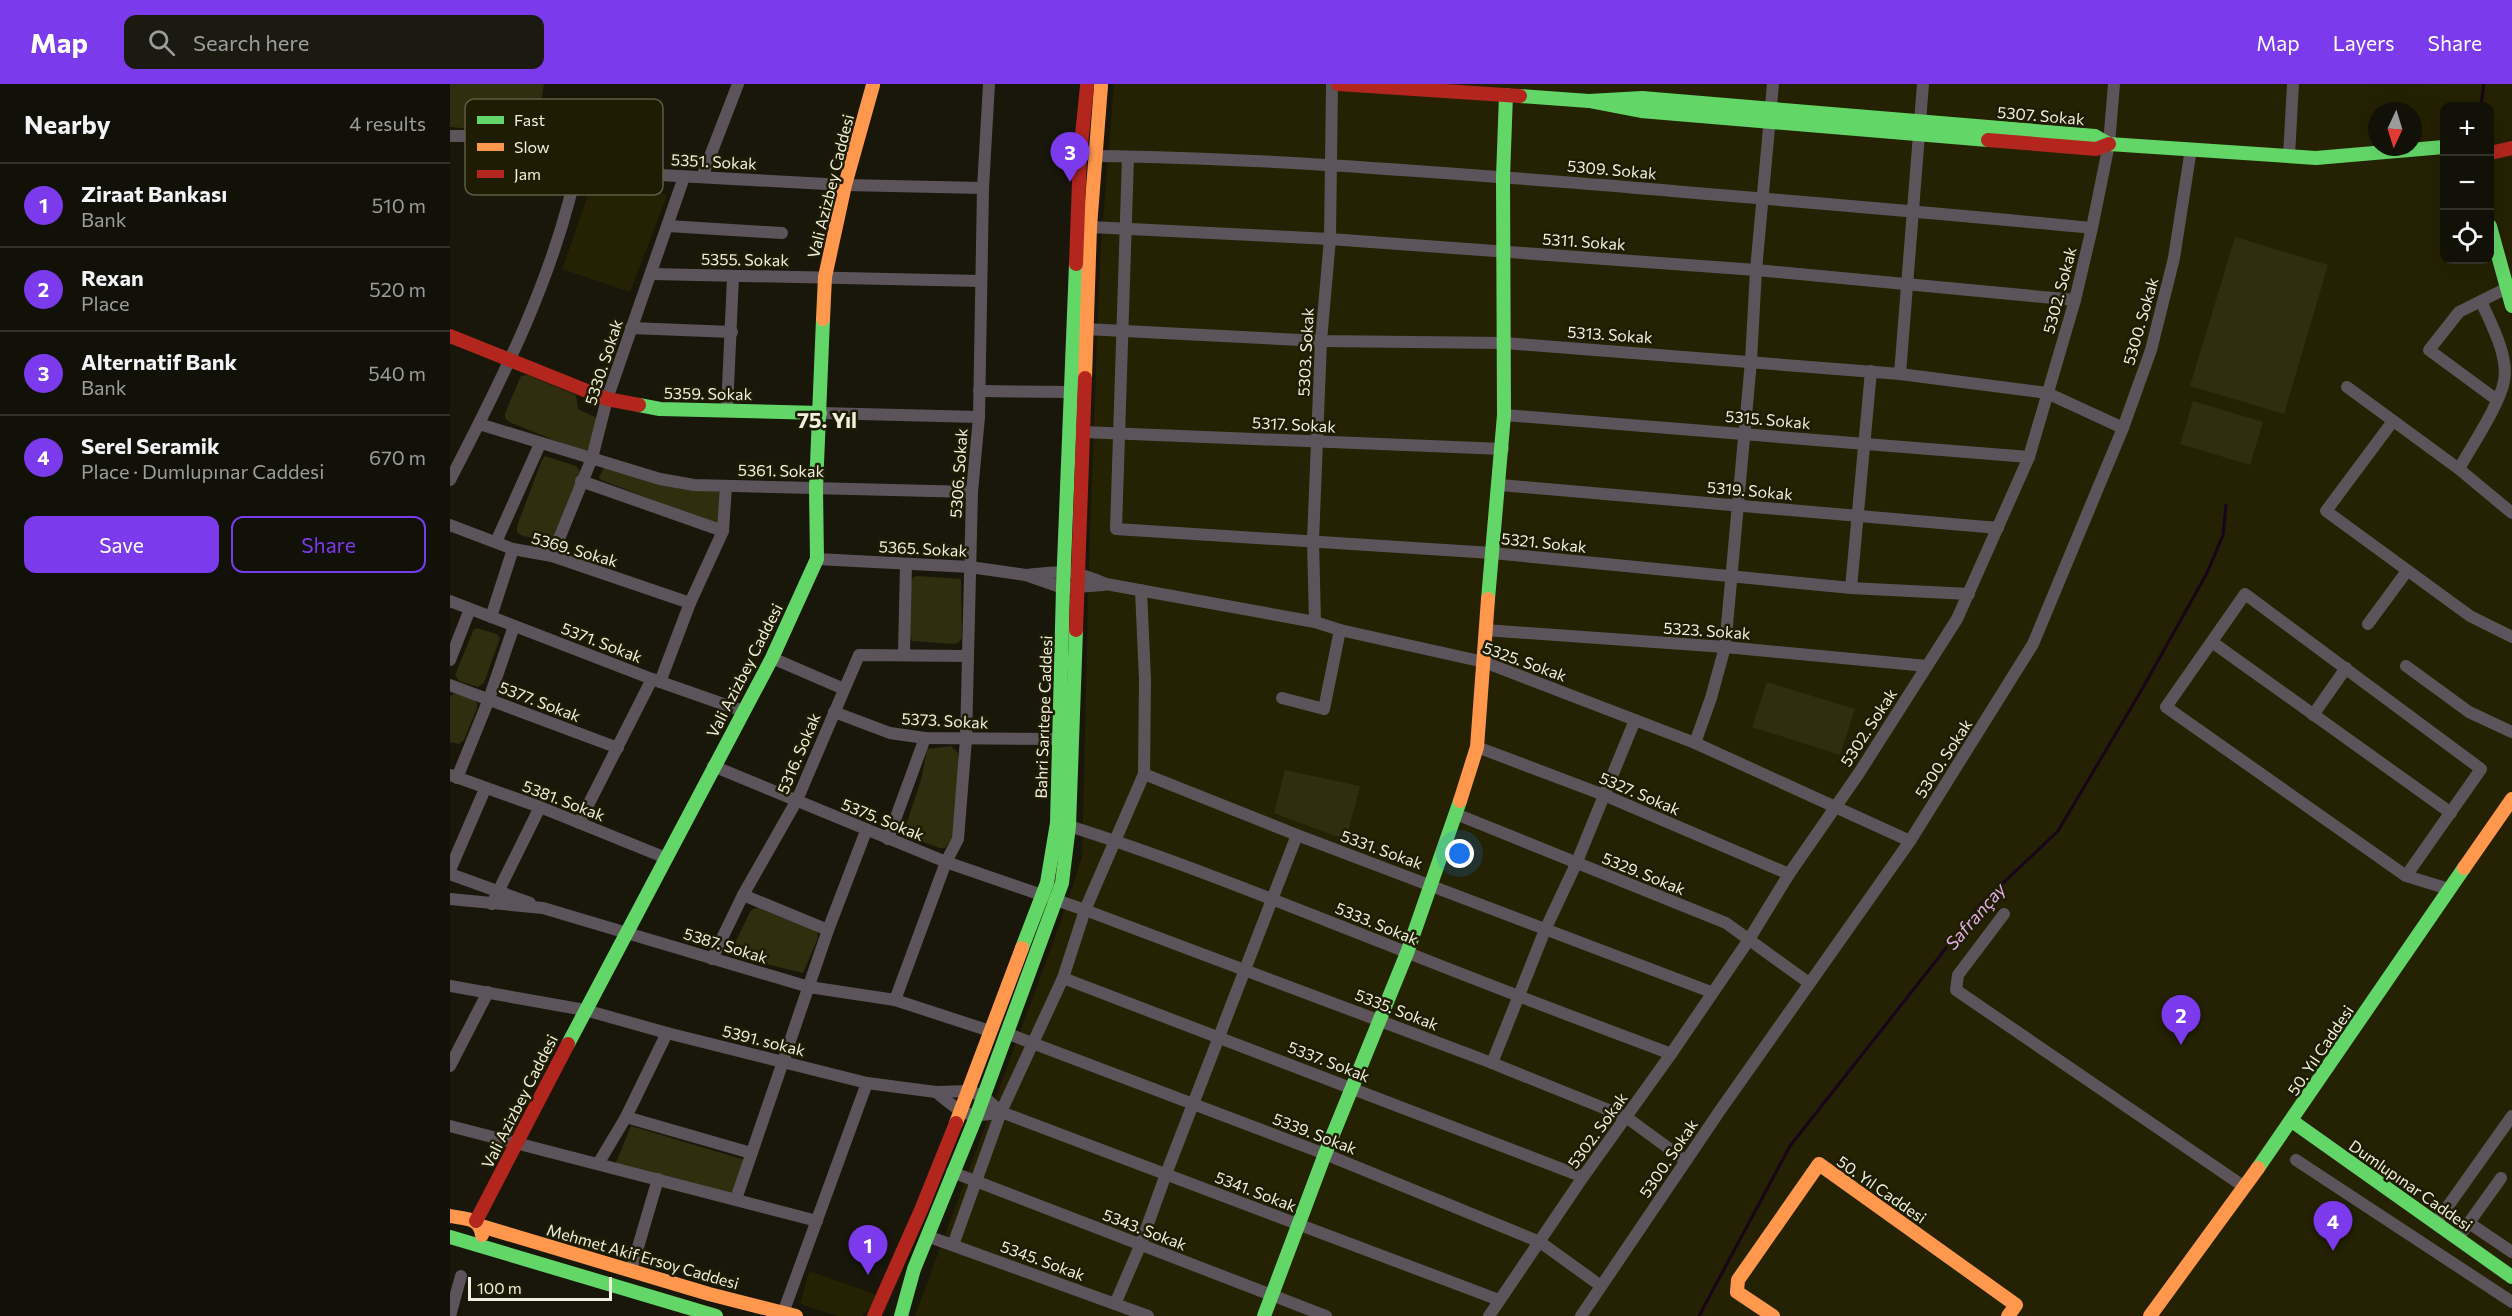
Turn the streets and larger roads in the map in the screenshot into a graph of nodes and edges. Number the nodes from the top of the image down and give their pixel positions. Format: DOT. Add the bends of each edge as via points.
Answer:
graph roads {
  1 [pos="738,84"];
  2 [pos="872,84"];
  3 [pos="884,84"];
  4 [pos="989,84"];
  5 [pos="1332,84"];
  6 [pos="1338,84"];
  7 [pos="1773,84"];
  8 [pos="1923,84"];
  9 [pos="2114,84"];
  10 [pos="2293,84"];
  11 [pos="1086,85"];
  12 [pos="1103,85"];
  13 [pos="1506,90"];
  14 [pos="1770,116"];
  15 [pos="1919,121"];
  16 [pos="1918,136"];
  17 [pos="2109,144"];
  18 [pos="2440,147"];
  19 [pos="2512,148"];
  20 [pos="2191,149"];
  21 [pos="2494,152"];
  22 [pos="1097,156"];
  23 [pos="2289,156"];
  24 [pos="1128,157"];
  25 [pos="1333,166"];
  26 [pos="663,176"];
  27 [pos="684,177"];
  28 [pos="702,177"];
  29 [pos="1503,177"];
  30 [pos="844,185"];
  31 [pos="983,188"];
  32 [pos="571,195"];
  33 [pos="1764,198"];
  34 [pos="1914,210"];
  35 [pos="668,225"];
  36 [pos="1089,227"];
  37 [pos="2092,228"];
  38 [pos="1125,230"];
  39 [pos="782,233"];
  40 [pos="1330,239"];
  41 [pos="2494,241"];
  42 [pos="1504,251"];
  43 [pos="1756,270"];
  44 [pos="652,273"];
  45 [pos="734,277"];
  46 [pos="825,277"];
  47 [pos="981,281"];
  48 [pos="1907,284"];
  49 [pos="2507,288"];
  50 [pos="2075,300"];
  51 [pos="2481,301"];
  52 [pos="2512,306"];
  53 [pos="631,328"];
  54 [pos="1085,329"];
  55 [pos="732,332"];
  56 [pos="1122,332"];
  57 [pos="450,336"];
  58 [pos="1321,341"];
  59 [pos="1505,343"];
  60 [pos="512,359"];
  61 [pos="1751,361"];
  62 [pos="1871,371"];
  63 [pos="1900,374"];
  64 [pos="2347,387"];
  65 [pos="979,391"];
  66 [pos="1070,392"];
  67 [pos="2047,393"];
  68 [pos="607,399"];
  69 [pos="2497,400"];
  70 [pos="727,409"];
  71 [pos="820,413"];
  72 [pos="1504,415"];
  73 [pos="979,417"];
  74 [pos="2393,421"];
  75 [pos="479,424"];
  76 [pos="2123,428"];
  77 [pos="1083,432"];
  78 [pos="1118,433"];
  79 [pos="1743,433"];
  80 [pos="1317,442"];
  81 [pos="540,444"];
  82 [pos="1864,445"];
  83 [pos="1503,449"];
  84 [pos="2029,457"];
  85 [pos="592,458"];
  86 [pos="2459,469"];
  87 [pos="450,480"];
  88 [pos="581,481"];
  89 [pos="1500,485"];
  90 [pos="726,486"];
  91 [pos="816,488"];
  92 [pos="972,492"];
  93 [pos="1737,506"];
  94 [pos="2512,513"];
  95 [pos="1858,516"];
  96 [pos="450,525"];
  97 [pos="1998,528"];
  98 [pos="723,531"];
  99 [pos="1313,541"];
  100 [pos="496,542"];
  101 [pos="513,549"];
  102 [pos="1492,553"];
  103 [pos="552,556"];
  104 [pos="817,560"];
  105 [pos="906,564"];
  106 [pos="970,567"];
  107 [pos="2407,571"];
  108 [pos="1071,572"];
  109 [pos="1026,575"];
  110 [pos="1731,576"];
  111 [pos="1106,584"];
  112 [pos="1070,588"];
  113 [pos="1851,588"];
  114 [pos="1141,590"];
  115 [pos="1969,594"];
  116 [pos="450,601"];
  117 [pos="690,603"];
  118 [pos="470,609"];
  119 [pos="491,617"];
  120 [pos="1315,622"];
  121 [pos="2368,624"];
  122 [pos="513,626"];
  123 [pos="1340,630"];
  124 [pos="1485,630"];
  125 [pos="2512,637"];
  126 [pos="2212,642"];
  127 [pos="1725,647"];
  128 [pos="904,654"];
  129 [pos="968,656"];
  130 [pos="772,658"];
  131 [pos="450,660"];
  132 [pos="1484,662"];
  133 [pos="1927,666"];
  134 [pos="2406,666"];
  135 [pos="2346,668"];
  136 [pos="656,680"];
  137 [pos="450,685"];
  138 [pos="844,688"];
  139 [pos="1282,698"];
  140 [pos="489,699"];
  141 [pos="743,711"];
  142 [pos="834,712"];
  143 [pos="2313,714"];
  144 [pos="1635,720"];
  145 [pos="2512,732"];
  146 [pos="925,738"];
  147 [pos="966,739"];
  148 [pos="1060,739"];
  149 [pos="1695,743"];
  150 [pos="1477,747"];
  151 [pos="618,748"];
  152 [pos="713,766"];
  153 [pos="1144,774"];
  154 [pos="453,777"];
  155 [pos="485,789"];
  156 [pos="1604,795"];
  157 [pos="2512,799"];
  158 [pos="797,800"];
  159 [pos="540,807"];
  160 [pos="1833,807"];
  161 [pos="2451,813"];
  162 [pos="1455,814"];
  163 [pos="579,823"];
  164 [pos="1070,826"];
  165 [pos="866,831"];
  166 [pos="1297,835"];
  167 [pos="888,839"];
  168 [pos="1114,840"];
  169 [pos="1910,841"];
  170 [pos="666,858"];
  171 [pos="946,862"];
  172 [pos="1576,864"];
  173 [pos="450,872"];
  174 [pos="1789,874"];
  175 [pos="2406,876"];
  176 [pos="1430,884"];
  177 [pos="2449,889"];
  178 [pos="499,891"];
  179 [pos="743,895"];
  180 [pos="1049,898"];
  181 [pos="450,899"];
  182 [pos="1272,899"];
  183 [pos="492,904"];
  184 [pos="543,908"];
  185 [pos="1085,910"];
  186 [pos="2004,914"];
  187 [pos="828,930"];
  188 [pos="1545,930"];
  189 [pos="627,932"];
  190 [pos="1748,941"];
  191 [pos="1407,953"];
  192 [pos="712,958"];
  193 [pos="1244,968"];
  194 [pos="1063,978"];
  195 [pos="1809,983"];
  196 [pos="450,986"];
  197 [pos="809,987"];
  198 [pos="488,992"];
  199 [pos="1711,992"];
  200 [pos="1518,996"];
  201 [pos="895,1000"];
  202 [pos="585,1010"];
  203 [pos="1379,1019"];
  204 [pos="990,1031"];
  205 [pos="667,1033"];
  206 [pos="1006,1033"];
  207 [pos="1218,1036"];
  208 [pos="1031,1043"];
  209 [pos="1671,1054"];
  210 [pos="783,1062"];
  211 [pos="1492,1063"];
  212 [pos="450,1066"];
  213 [pos="867,1083"];
  214 [pos="1352,1088"];
  215 [pos="969,1091"];
  216 [pos="936,1092"];
  217 [pos="983,1096"];
  218 [pos="1192,1104"];
  219 [pos="960,1111"];
  220 [pos="1001,1112"];
  221 [pos="2512,1116"];
  222 [pos="626,1117"];
  223 [pos="975,1117"];
  224 [pos="1626,1117"];
  225 [pos="2292,1121"];
  226 [pos="450,1126"];
  227 [pos="515,1144"];
  228 [pos="751,1153"];
  229 [pos="1325,1154"];
  230 [pos="2296,1160"];
  231 [pos="1686,1161"];
  232 [pos="598,1164"];
  233 [pos="952,1172"];
  234 [pos="1166,1173"];
  235 [pos="1582,1177"];
  236 [pos="2501,1178"];
  237 [pos="658,1179"];
  238 [pos="976,1181"];
  239 [pos="2243,1186"];
  240 [pos="736,1199"];
  241 [pos="450,1216"];
  242 [pos="817,1221"];
  243 [pos="475,1223"];
  244 [pos="2436,1223"];
  245 [pos="2469,1223"];
  246 [pos="1299,1226"];
  247 [pos="927,1236"];
  248 [pos="2458,1238"];
  249 [pos="462,1240"];
  250 [pos="1540,1242"];
  251 [pos="953,1245"];
  252 [pos="1140,1246"];
  253 [pos="2512,1252"];
  254 [pos="631,1271"];
  255 [pos="461,1276"];
  256 [pos="2512,1276"];
  257 [pos="1601,1286"];
  258 [pos="1272,1295"];
  259 [pos="1499,1300"];
  260 [pos="2512,1302"];
  261 [pos="1115,1304"];
  262 [pos="789,1314"];
  263 [pos="450,1316"];
  264 [pos="716,1316"];
  265 [pos="874,1316"];
  266 [pos="902,1316"];
  267 [pos="1148,1316"];
  268 [pos="1264,1316"];
  269 [pos="1326,1316"];
  270 [pos="1489,1316"];
  271 [pos="1581,1316"];
  272 [pos="1773,1316"];
  273 [pos="2008,1316"];
  274 [pos="2150,1316"];
  1 -- 28 [label="street"];
  2 -- 3 [label="street"];
  2 -- 30 [label="street, Vali Azizbey Caddesi"];
  4 -- 31 [label="street, 5306. Sokak"];
  5 -- 25 [label="street, 5303. Sokak"];
  6 -- 13 [label="street, 5307. Sokak"];
  7 -- 14 [label="street"];
  8 -- 15 [label="street"];
  9 -- 17 [label="street, 5302. Sokak"];
  10 -- 23 [label="street"];
  11 -- 12 [label="street, Bahri Sarıtepe Caddesi"];
  11 -- 66 [label="street, Bahri Sarıtepe Caddesi"];
  12 -- 22 [label="street, Bahri Sarıtepe Caddesi"];
  13 -- 14 [label="street, 5307. Sokak" via="1589,101 1642,98"];
  13 -- 29 [label="street"];
  14 -- 15 [label="street, 5307. Sokak"];
  14 -- 16 [label="street, 5307. Sokak"];
  14 -- 33 [label="street"];
  15 -- 16 [label="street"];
  15 -- 17 [label="street, 5307. Sokak" via="2096,136"];
  16 -- 17 [label="street, 5307. Sokak" via="2096,149"];
  16 -- 34 [label="street"];
  17 -- 20 [label="street"];
  17 -- 37 [label="street, 5302. Sokak"];
  18 -- 23 [label="street" via="2316,158"];
  19 -- 21 [label="street"];
  20 -- 23 [label="street"];
  20 -- 76 [label="street, 5300. Sokak" via="2174,258 2151,350"];
  22 -- 24 [label="street, 5309. Sokak"];
  22 -- 36 [label="street, Bahri Sarıtepe Caddesi"];
  24 -- 25 [label="street, 5309. Sokak"];
  24 -- 38 [label="street"];
  25 -- 29 [label="street, 5309. Sokak"];
  25 -- 40 [label="street, 5303. Sokak"];
  26 -- 27 [label="street, 5351. Sokak"];
  27 -- 28 [label="street, 5351. Sokak"];
  27 -- 35 [label="street, 5330. Sokak"];
  28 -- 30 [label="street, 5351. Sokak"];
  29 -- 33 [label="street, 5309. Sokak"];
  29 -- 42 [label="street"];
  30 -- 31 [label="street, 5351. Sokak"];
  30 -- 46 [label="street, Vali Azizbey Caddesi"];
  31 -- 47 [label="street, 5306. Sokak"];
  32 -- 60 [label="street"];
  33 -- 34 [label="street, 5309. Sokak"];
  33 -- 43 [label="street"];
  34 -- 37 [label="street, 5309. Sokak"];
  34 -- 48 [label="street"];
  35 -- 39 [label="street"];
  35 -- 44 [label="street, 5330. Sokak"];
  36 -- 38 [label="street, 5311. Sokak"];
  36 -- 54 [label="street, Bahri Sarıtepe Caddesi"];
  37 -- 50 [label="street, 5302. Sokak"];
  38 -- 40 [label="street, 5311. Sokak"];
  38 -- 56 [label="street"];
  40 -- 42 [label="street, 5311. Sokak"];
  40 -- 58 [label="street, 5303. Sokak"];
  41 -- 49 [label="street"];
  42 -- 43 [label="street, 5311. Sokak"];
  42 -- 59 [label="street"];
  43 -- 48 [label="street, 5311. Sokak"];
  43 -- 61 [label="street"];
  44 -- 45 [label="street, 5355. Sokak"];
  44 -- 53 [label="street, 5330. Sokak"];
  45 -- 46 [label="street, 5355. Sokak"];
  45 -- 55 [label="street"];
  46 -- 47 [label="street, 5355. Sokak"];
  46 -- 71 [label="street, Vali Azizbey Caddesi"];
  47 -- 65 [label="street, 5306. Sokak"];
  48 -- 50 [label="street, 5311. Sokak"];
  48 -- 63 [label="street"];
  49 -- 51 [label="street"];
  49 -- 52 [label="street"];
  50 -- 67 [label="street, 5302. Sokak"];
  51 -- 69 [label="street" via="2504,361 2505,380"];
  51 -- 69 [label="street" via="2459,312 2429,350"];
  53 -- 55 [label="street"];
  53 -- 68 [label="street, 5330. Sokak"];
  54 -- 56 [label="street, 5313. Sokak"];
  54 -- 77 [label="street, Bahri Sarıtepe Caddesi"];
  55 -- 70 [label="street"];
  56 -- 58 [label="street, 5313. Sokak"];
  56 -- 78 [label="street"];
  57 -- 60 [label="street, 5359. Sokak"];
  58 -- 59 [label="street, 5313. Sokak"];
  58 -- 80 [label="street, 5303. Sokak"];
  59 -- 61 [label="street, 5313. Sokak"];
  59 -- 72 [label="street"];
  60 -- 68 [label="street, 5359. Sokak"];
  60 -- 75 [label="street"];
  61 -- 62 [label="street, 5313. Sokak"];
  61 -- 79 [label="street"];
  62 -- 63 [label="street, 5313. Sokak"];
  62 -- 82 [label="street"];
  63 -- 67 [label="street, 5313. Sokak"];
  64 -- 74 [label="street"];
  65 -- 66 [label="street"];
  65 -- 73 [label="street, 5306. Sokak"];
  66 -- 108 [label="street, Bahri Sarıtepe Caddesi"];
  67 -- 76 [label="street, 5313. Sokak"];
  67 -- 84 [label="street, 5302. Sokak"];
  68 -- 70 [label="street, 5359. Sokak" via="660,409"];
  68 -- 85 [label="street, 5330. Sokak"];
  69 -- 86 [label="street"];
  70 -- 71 [label="street, 5359. Sokak"];
  71 -- 73 [label="street, 5359. Sokak"];
  71 -- 91 [label="street, Vali Azizbey Caddesi"];
  72 -- 79 [label="street, 5315. Sokak"];
  72 -- 83 [label="street"];
  73 -- 92 [label="street, 5306. Sokak"];
  74 -- 86 [label="street"];
  74 -- 107 [label="street" via="2326,511"];
  75 -- 81 [label="street, 5361. Sokak"];
  75 -- 87 [label="street"];
  76 -- 169 [label="street, 5300. Sokak" via="2033,644"];
  77 -- 78 [label="street, 5317. Sokak"];
  77 -- 108 [label="street, Bahri Sarıtepe Caddesi"];
  78 -- 80 [label="street, 5317. Sokak"];
  78 -- 99 [label="street, 5321. Sokak" via="1116,529"];
  79 -- 82 [label="street, 5315. Sokak"];
  79 -- 93 [label="street"];
  80 -- 83 [label="street, 5317. Sokak"];
  80 -- 99 [label="street, 5303. Sokak"];
  81 -- 85 [label="street, 5361. Sokak"];
  81 -- 100 [label="street"];
  82 -- 84 [label="street, 5315. Sokak"];
  82 -- 95 [label="street"];
  83 -- 89 [label="street"];
  84 -- 97 [label="street, 5302. Sokak"];
  85 -- 88 [label="street, 5330. Sokak"];
  85 -- 90 [label="street, 5361. Sokak" via="660,480"];
  86 -- 94 [label="street"];
  88 -- 98 [label="street"];
  88 -- 103 [label="street, 5330. Sokak"];
  89 -- 93 [label="street, 5319. Sokak"];
  89 -- 102 [label="street"];
  90 -- 91 [label="street, 5361. Sokak"];
  90 -- 98 [label="street"];
  91 -- 92 [label="street, 5361. Sokak"];
  91 -- 104 [label="street, Vali Azizbey Caddesi"];
  92 -- 106 [label="street, 5306. Sokak"];
  93 -- 95 [label="street, 5319. Sokak"];
  93 -- 110 [label="street"];
  95 -- 97 [label="street, 5319. Sokak"];
  95 -- 113 [label="street"];
  96 -- 100 [label="street, 5369. Sokak"];
  97 -- 115 [label="street, 5302. Sokak"];
  98 -- 117 [label="street"];
  99 -- 102 [label="street, 5321. Sokak"];
  99 -- 120 [label="street, 5303. Sokak"];
  100 -- 101 [label="street, 5369. Sokak"];
  101 -- 103 [label="street, 5369. Sokak"];
  101 -- 119 [label="street"];
  102 -- 110 [label="street, 5321. Sokak"];
  102 -- 124 [label="street"];
  103 -- 117 [label="street, 5369. Sokak"];
  104 -- 105 [label="street, 5365. Sokak"];
  104 -- 130 [label="street, Vali Azizbey Caddesi"];
  105 -- 106 [label="street, 5365. Sokak"];
  105 -- 128 [label="street"];
  106 -- 109 [label="street, 5365. Sokak"];
  106 -- 129 [label="street, 5306. Sokak"];
  107 -- 121 [label="street"];
  107 -- 125 [label="street" via="2470,616"];
  108 -- 109 [label="street"];
  108 -- 111 [label="street"];
  108 -- 112 [label="street, Bahri Sarıtepe Caddesi"];
  109 -- 112 [label="street"];
  110 -- 113 [label="street, 5321. Sokak"];
  110 -- 127 [label="street"];
  111 -- 112 [label="street"];
  111 -- 114 [label="street, 5325. Sokak"];
  112 -- 148 [label="street, Bahri Sarıtepe Caddesi"];
  112 -- 164 [label="street, Bahri Sarıtepe Caddesi"];
  113 -- 115 [label="street, 5321. Sokak"];
  114 -- 120 [label="street, 5325. Sokak"];
  114 -- 153 [label="street"];
  115 -- 133 [label="street, 5302. Sokak"];
  116 -- 118 [label="street, 5371. Sokak"];
  117 -- 136 [label="street"];
  118 -- 119 [label="street, 5371. Sokak"];
  118 -- 131 [label="street"];
  119 -- 122 [label="street, 5371. Sokak"];
  120 -- 123 [label="street, 5325. Sokak"];
  122 -- 136 [label="street, 5371. Sokak"];
  122 -- 140 [label="street"];
  123 -- 132 [label="street, 5325. Sokak"];
  123 -- 139 [label="street" via="1324,709"];
  124 -- 127 [label="street, 5323. Sokak"];
  124 -- 132 [label="street"];
  126 -- 135 [label="street" via="2245,594"];
  126 -- 143 [label="street"];
  126 -- 175 [label="street" via="2166,707"];
  127 -- 133 [label="street, 5323. Sokak"];
  127 -- 149 [label="street"];
  128 -- 129 [label="street, 5316. Sokak"];
  128 -- 138 [label="street, 5316. Sokak" via="859,655"];
  129 -- 147 [label="street, 5306. Sokak"];
  130 -- 138 [label="street"];
  130 -- 141 [label="street, Vali Azizbey Caddesi"];
  132 -- 144 [label="street, 5325. Sokak"];
  132 -- 150 [label="street"];
  133 -- 160 [label="street, 5302. Sokak"];
  134 -- 145 [label="street" via="2469,712"];
  135 -- 143 [label="street"];
  135 -- 161 [label="street" via="2481,769"];
  136 -- 141 [label="street, 5371. Sokak"];
  136 -- 151 [label="street"];
  137 -- 140 [label="street, 5377. Sokak"];
  138 -- 142 [label="street, 5316. Sokak"];
  140 -- 151 [label="street, 5377. Sokak"];
  140 -- 154 [label="street"];
  141 -- 152 [label="street, Vali Azizbey Caddesi"];
  142 -- 146 [label="street, 5373. Sokak" via="890,733"];
  142 -- 158 [label="street, 5316. Sokak"];
  143 -- 161 [label="street"];
  144 -- 149 [label="street, 5325. Sokak"];
  144 -- 156 [label="street"];
  146 -- 147 [label="street, 5373. Sokak"];
  146 -- 167 [label="street"];
  147 -- 148 [label="street, 5373. Sokak"];
  147 -- 171 [label="street, 5306. Sokak" via="958,839"];
  148 -- 180 [label="street, Bahri Sarıtepe Caddesi"];
  149 -- 160 [label="street, 5325. Sokak"];
  150 -- 156 [label="street, 5327. Sokak"];
  150 -- 162 [label="street"];
  151 -- 163 [label="street"];
  152 -- 158 [label="street, 5375. Sokak"];
  152 -- 170 [label="street, Vali Azizbey Caddesi"];
  153 -- 166 [label="street, 5331. Sokak"];
  153 -- 168 [label="street"];
  154 -- 155 [label="street, 5381. Sokak"];
  155 -- 159 [label="street, 5381. Sokak"];
  155 -- 173 [label="street"];
  156 -- 172 [label="street"];
  156 -- 174 [label="street, 5327. Sokak"];
  157 -- 177 [label="street, 50. Yıl Caddesi"];
  158 -- 165 [label="street, 5375. Sokak"];
  158 -- 179 [label="street, 5316. Sokak"];
  159 -- 163 [label="street, 5381. Sokak"];
  159 -- 178 [label="street"];
  160 -- 169 [label="street, 5325. Sokak"];
  160 -- 174 [label="street, 5302. Sokak"];
  161 -- 175 [label="street"];
  162 -- 172 [label="street, 5329. Sokak"];
  162 -- 176 [label="street"];
  163 -- 170 [label="street, 5381. Sokak"];
  164 -- 168 [label="street, 5333. Sokak"];
  164 -- 180 [label="street, Bahri Sarıtepe Caddesi" via="1062,884"];
  165 -- 167 [label="street, 5375. Sokak"];
  165 -- 187 [label="street"];
  166 -- 176 [label="street, 5331. Sokak"];
  166 -- 182 [label="street"];
  167 -- 171 [label="street, 5375. Sokak"];
  168 -- 182 [label="street, 5333. Sokak"];
  168 -- 185 [label="street"];
  169 -- 195 [label="street, 5300. Sokak"];
  170 -- 189 [label="street, Vali Azizbey Caddesi"];
  171 -- 180 [label="street, 5375. Sokak"];
  171 -- 201 [label="street, 5306. Sokak"];
  172 -- 188 [label="street"];
  172 -- 190 [label="street, 5329. Sokak" via="1726,923"];
  173 -- 178 [label="street"];
  174 -- 190 [label="street, 5302. Sokak"];
  175 -- 177 [label="street"];
  176 -- 188 [label="street, 5331. Sokak"];
  176 -- 191 [label="street"];
  177 -- 225 [label="street, 50. Yıl Caddesi"];
  178 -- 183 [label="street"];
  178 -- 184 [label="street"];
  179 -- 187 [label="street"];
  179 -- 192 [label="street, 5316. Sokak"];
  180 -- 185 [label="street, 5375. Sokak"];
  180 -- 204 [label="street, Bahri Sarıtepe Caddesi"];
  180 -- 206 [label="street, Bahri Sarıtepe Caddesi"];
  181 -- 183 [label="street, 5387. Sokak"];
  182 -- 191 [label="street, 5333. Sokak"];
  182 -- 193 [label="street"];
  183 -- 184 [label="street, 5387. Sokak"];
  184 -- 189 [label="street, 5387. Sokak"];
  185 -- 193 [label="street, 5335. Sokak"];
  185 -- 194 [label="street"];
  186 -- 239 [label="street" via="1958,975 1956,990"];
  187 -- 197 [label="street"];
  188 -- 199 [label="street, 5331. Sokak"];
  188 -- 200 [label="street"];
  189 -- 192 [label="street, 5387. Sokak"];
  189 -- 202 [label="street, Vali Azizbey Caddesi"];
  190 -- 195 [label="street, 5329. Sokak"];
  190 -- 199 [label="street, 5302. Sokak"];
  191 -- 200 [label="street, 5333. Sokak"];
  191 -- 203 [label="street"];
  192 -- 197 [label="street, 5387. Sokak"];
  193 -- 203 [label="street, 5335. Sokak"];
  193 -- 207 [label="street"];
  194 -- 207 [label="street, 5337. Sokak"];
  194 -- 208 [label="street"];
  195 -- 231 [label="street, 5300. Sokak"];
  196 -- 198 [label="street, 5391. sokak"];
  197 -- 201 [label="street, 5387. Sokak"];
  197 -- 210 [label="street"];
  198 -- 202 [label="street, 5391. sokak"];
  198 -- 212 [label="street"];
  199 -- 209 [label="street, 5302. Sokak"];
  200 -- 209 [label="street, 5333. Sokak"];
  200 -- 211 [label="street"];
  201 -- 204 [label="street, 5387. Sokak"];
  202 -- 205 [label="street, 5391. sokak"];
  202 -- 227 [label="street, Vali Azizbey Caddesi"];
  203 -- 211 [label="street, 5335. Sokak"];
  203 -- 214 [label="street"];
  204 -- 215 [label="street, Bahri Sarıtepe Caddesi"];
  205 -- 210 [label="street, 5391. sokak"];
  205 -- 222 [label="street"];
  206 -- 208 [label="street, 5339. Sokak"];
  206 -- 217 [label="street, Bahri Sarıtepe Caddesi"];
  207 -- 214 [label="street, 5337. Sokak"];
  207 -- 218 [label="street"];
  208 -- 218 [label="street, 5339. Sokak"];
  208 -- 220 [label="street"];
  209 -- 224 [label="street, 5302. Sokak"];
  210 -- 213 [label="street, 5391. sokak"];
  210 -- 228 [label="street"];
  211 -- 224 [label="street, 5335. Sokak"];
  213 -- 216 [label="street, 5391. sokak"];
  213 -- 242 [label="street"];
  214 -- 229 [label="street"];
  214 -- 235 [label="street, 5337. Sokak"];
  215 -- 216 [label="street, 5391. sokak"];
  215 -- 217 [label="street"];
  215 -- 219 [label="street, Bahri Sarıtepe Caddesi"];
  216 -- 219 [label="street"];
  217 -- 220 [label="street"];
  217 -- 223 [label="street, Bahri Sarıtepe Caddesi"];
  218 -- 229 [label="street, 5339. Sokak"];
  218 -- 234 [label="street"];
  219 -- 223 [label="street"];
  219 -- 265 [label="street, Bahri Sarıtepe Caddesi"];
  220 -- 223 [label="street"];
  220 -- 234 [label="street, 5341. Sokak"];
  220 -- 238 [label="street"];
  221 -- 244 [label="street"];
  222 -- 228 [label="street"];
  222 -- 232 [label="street"];
  223 -- 233 [label="street, Bahri Sarıtepe Caddesi"];
  224 -- 231 [label="street, 5335. Sokak"];
  224 -- 235 [label="street, 5302. Sokak"];
  225 -- 239 [label="street, 50. Yıl Caddesi"];
  225 -- 244 [label="street, Dumlupınar Caddesi"];
  226 -- 227 [label="street"];
  227 -- 232 [label="street"];
  227 -- 243 [label="street, Vali Azizbey Caddesi"];
  228 -- 240 [label="street"];
  229 -- 246 [label="street"];
  229 -- 250 [label="street, 5339. Sokak"];
  230 -- 260 [label="street"];
  231 -- 257 [label="street, 5300. Sokak"];
  232 -- 237 [label="street"];
  233 -- 238 [label="street, 5343. Sokak"];
  233 -- 247 [label="street, Bahri Sarıtepe Caddesi"];
  234 -- 246 [label="street, 5341. Sokak"];
  234 -- 252 [label="street"];
  235 -- 250 [label="street, 5302. Sokak"];
  236 -- 245 [label="street"];
  237 -- 240 [label="street"];
  237 -- 254 [label="street"];
  238 -- 251 [label="street"];
  238 -- 252 [label="street, 5343. Sokak"];
  239 -- 274 [label="street, 50. Yıl Caddesi"];
  240 -- 242 [label="street"];
  241 -- 243 [label="street, Mehmet Akif Ersoy Caddesi"];
  242 -- 262 [label="street"];
  243 -- 249 [label="street" via="463,1224"];
  243 -- 249 [label="street" via="482,1237"];
  243 -- 254 [label="street, Mehmet Akif Ersoy Caddesi"];
  244 -- 248 [label="street, Dumlupınar Caddesi"];
  245 -- 248 [label="street"];
  245 -- 253 [label="street"];
  246 -- 258 [label="street"];
  246 -- 259 [label="street, 5341. Sokak"];
  247 -- 251 [label="street, 5345. Sokak"];
  247 -- 266 [label="street, Bahri Sarıtepe Caddesi" via="911,1277"];
  248 -- 256 [label="street, Dumlupınar Caddesi"];
  249 -- 264 [label="street"];
  250 -- 257 [label="street, 5339. Sokak"];
  250 -- 259 [label="street, 5302. Sokak"];
  251 -- 261 [label="street, 5345. Sokak"];
  252 -- 258 [label="street, 5343. Sokak"];
  252 -- 261 [label="street"];
  254 -- 262 [label="street, Mehmet Akif Ersoy Caddesi"];
  255 -- 263 [label="street"];
  257 -- 271 [label="street, 5300. Sokak"];
  258 -- 268 [label="street"];
  258 -- 269 [label="street, 5343. Sokak"];
  259 -- 270 [label="street, 5302. Sokak"];
  261 -- 267 [label="street, 5345. Sokak"];
  272 -- 273 [label="street, 50. Yıl Caddesi" via="1737,1292 1738,1280 1819,1164 2016,1305"];
}
